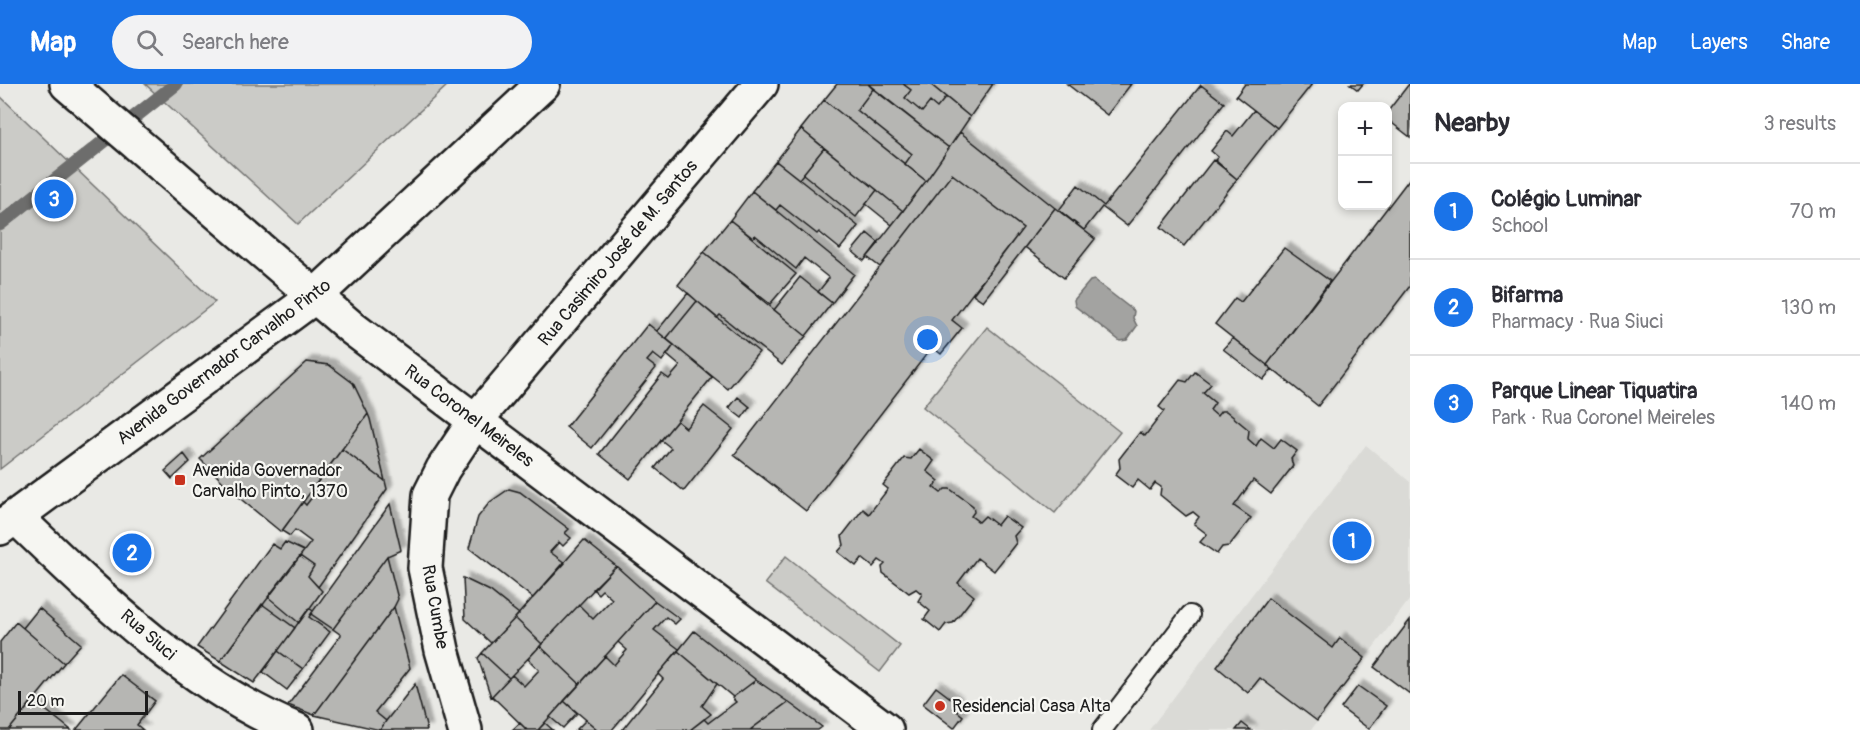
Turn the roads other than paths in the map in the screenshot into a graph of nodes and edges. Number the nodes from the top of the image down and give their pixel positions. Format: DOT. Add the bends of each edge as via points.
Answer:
graph roads {
  1 [pos="67,84"];
  2 [pos="543,84"];
  3 [pos="760,84"];
  4 [pos="314,297"];
  5 [pos="475,422"];
  6 [pos="8,523"];
  7 [pos="1190,615"];
  8 [pos="297,730"];
  9 [pos="465,730"];
  10 [pos="886,730"];
  11 [pos="1102,730"];
  1 -- 4 [label="street, Rua Coronel Meireles"];
  2 -- 4 [label="street, Avenida Governador Carvalho Pinto"];
  3 -- 5 [label="street, Rua Casimiro José de M. Santos"];
  4 -- 5 [label="street, Rua Coronel Meireles"];
  4 -- 6 [label="street, Avenida Governador Carvalho Pinto"];
  5 -- 9 [label="street, Rua Cumbe" via="430,495 425,568 442,650"];
  5 -- 10 [label="street, Rua Coronel Meireles"];
  6 -- 8 [label="street, Rua Siuci" via="62,561 191,672 267,718"];
  7 -- 11 [label="lane"];
}
